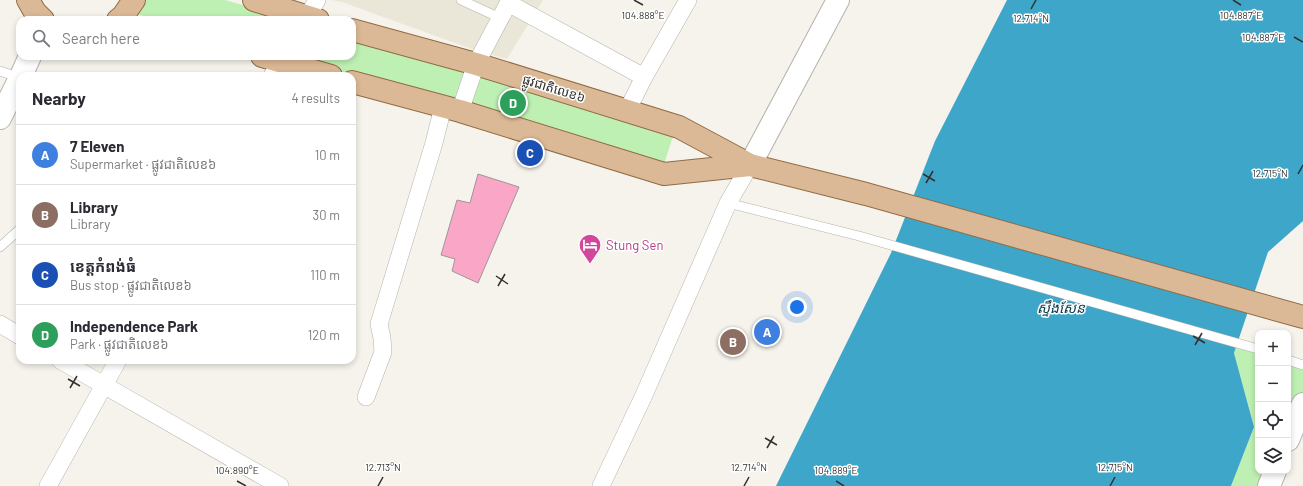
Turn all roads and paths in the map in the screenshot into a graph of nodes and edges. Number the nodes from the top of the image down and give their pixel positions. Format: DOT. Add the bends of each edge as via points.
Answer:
graph roads {
  1 [pos="13,0"];
  2 [pos="134,0"];
  3 [pos="254,0"];
  4 [pos="461,0"];
  5 [pos="688,0"];
  6 [pos="838,0"];
  7 [pos="509,2"];
  8 [pos="35,11"];
  9 [pos="314,12"];
  10 [pos="123,16"];
  11 [pos="500,18"];
  12 [pos="356,31"];
  13 [pos="28,60"];
  14 [pos="476,64"];
  15 [pos="271,65"];
  16 [pos="0,71"];
  17 [pos="22,72"];
  18 [pos="310,72"];
  19 [pos="16,76"];
  20 [pos="644,77"];
  21 [pos="356,83"];
  22 [pos="16,85"];
  23 [pos="452,109"];
  24 [pos="627,111"];
  25 [pos="0,118"];
  26 [pos="750,165"];
  27 [pos="728,203"];
  28 [pos="16,233"];
  29 [pos="0,247"];
  30 [pos="1301,317"];
  31 [pos="0,324"];
  32 [pos="16,334"];
  33 [pos="1255,348"];
  34 [pos="1291,361"];
  35 [pos="72,364"];
  36 [pos="116,364"];
  37 [pos="1303,365"];
  38 [pos="104,386"];
  39 [pos="366,397"];
  40 [pos="1303,404"];
  41 [pos="1289,438"];
  42 [pos="1274,474"];
  43 [pos="48,486"];
  44 [pos="280,486"];
  45 [pos="601,486"];
  46 [pos="1269,486"];
  1 -- 8 [label="main road"];
  2 -- 10 [label="main road"];
  3 -- 9 [label="main road"];
  4 -- 11 [label="lane"];
  5 -- 20 [label="street"];
  6 -- 26 [label="street"];
  7 -- 11 [label="street"];
  7 -- 20 [label="street"];
  11 -- 14 [label="street"];
  12 -- 14 [label="main road, ផ្លូវជាតិលេខ៦"];
  13 -- 17 [label="street"];
  14 -- 23 [label="street"];
  14 -- 24 [label="main road, ផ្លូវជាតិលេខ៦"];
  15 -- 18 [label="main road"];
  16 -- 19 [label="lane"];
  20 -- 24 [label="street"];
  21 -- 23 [label="main road, ផ្លូវជាតិលេខ៦"];
  22 -- 25 [label="street"];
  23 -- 26 [label="main road, ផ្លូវជាតិលេខ៦" via="664,174"];
  23 -- 39 [label="street" via="430,159 379,324 383,352"];
  24 -- 26 [label="main road, ផ្លូវជាតិលេខ៦" via="679,127"];
  26 -- 27 [label="street"];
  26 -- 30 [label="main road, ផ្លូវជាតិលេខ៦" via="866,194"];
  27 -- 33 [label="lane" via="859,236"];
  27 -- 45 [label="street"];
  28 -- 29 [label="lane"];
  31 -- 32 [label="street"];
  34 -- 37 [label="lane"];
  35 -- 38 [label="street"];
  36 -- 38 [label="street"];
  38 -- 43 [label="street"];
  38 -- 44 [label="street"];
  40 -- 41 [label="street"];
  42 -- 46 [label="street"];
}
